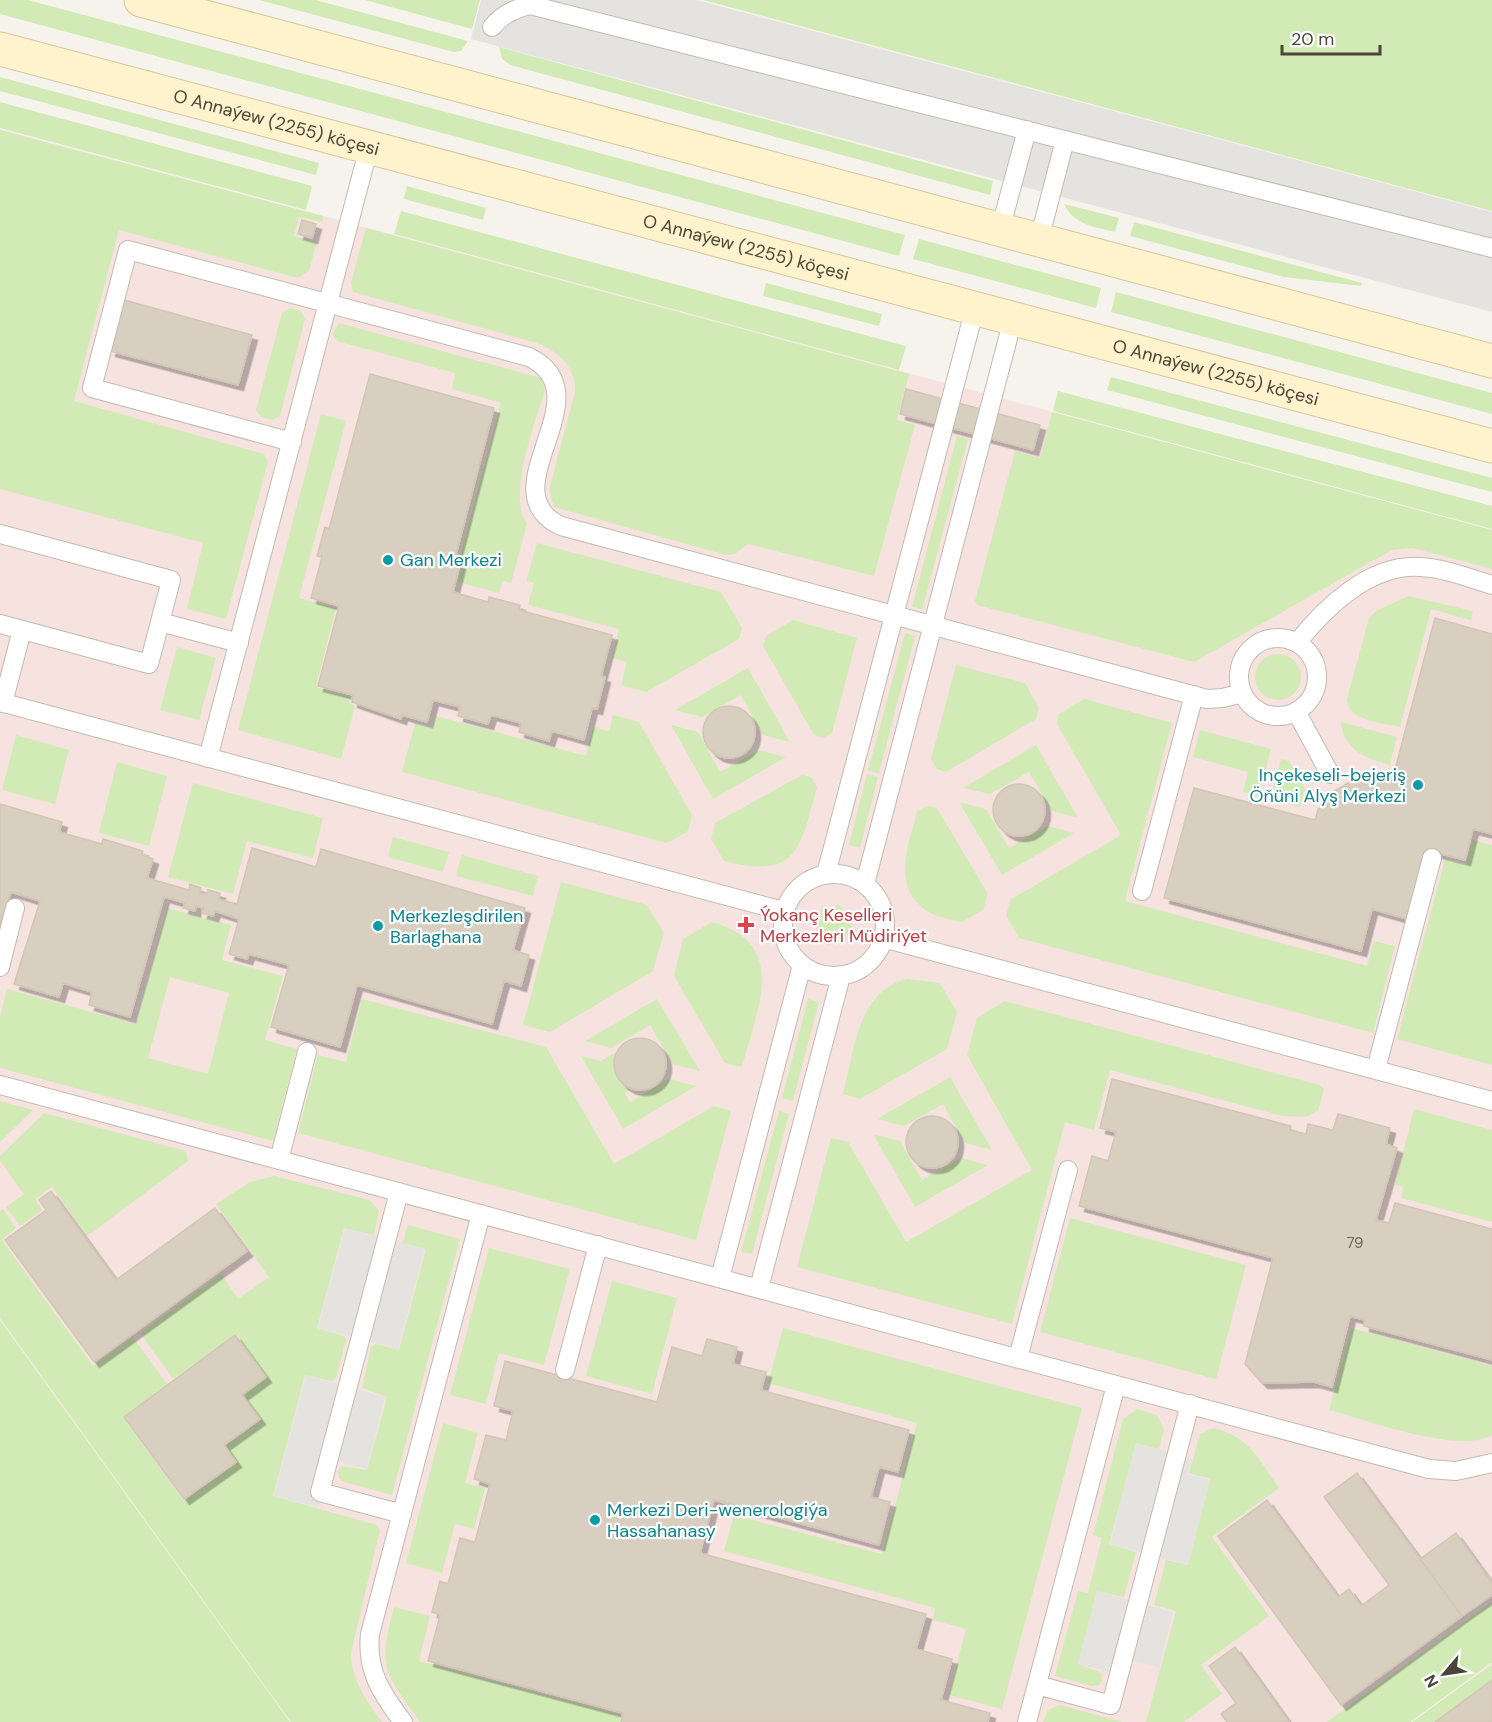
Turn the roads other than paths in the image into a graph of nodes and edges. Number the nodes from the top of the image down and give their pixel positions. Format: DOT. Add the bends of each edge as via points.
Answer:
graph roads {
  1 [pos="141,0"];
  2 [pos="492,27"];
  3 [pos="0,49"];
  4 [pos="1027,130"];
  5 [pos="1065,140"];
  6 [pos="369,147"];
  7 [pos="1000,230"];
  8 [pos="1039,240"];
  9 [pos="1492,248"];
  10 [pos="328,303"];
  11 [pos="975,308"];
  12 [pos="1013,319"];
  13 [pos="1492,361"];
  14 [pos="292,442"];
  15 [pos="1492,446"];
  16 [pos="0,534"];
  17 [pos="1492,585"];
  18 [pos="894,615"];
  19 [pos="160,622"];
  20 [pos="0,624"];
  21 [pos="933,626"];
  22 [pos="22,630"];
  23 [pos="239,643"];
  24 [pos="1297,643"];
  25 [pos="1242,693"];
  26 [pos="1194,695"];
  27 [pos="1,702"];
  28 [pos="1297,713"];
  29 [pos="208,758"];
  30 [pos="1330,774"];
  31 [pos="1432,858"];
  32 [pos="826,874"];
  33 [pos="865,884"];
  34 [pos="1142,891"];
  35 [pos="15,908"];
  36 [pos="783,911"];
  37 [pos="883,938"];
  38 [pos="802,965"];
  39 [pos="0,967"];
  40 [pos="841,976"];
  41 [pos="308,1052"];
  42 [pos="1376,1069"];
  43 [pos="0,1085"];
  44 [pos="1492,1101"];
  45 [pos="279,1160"];
  46 [pos="1068,1170"];
  47 [pos="399,1192"];
  48 [pos="481,1214"];
  49 [pos="598,1245"];
  50 [pos="720,1278"];
  51 [pos="759,1288"];
  52 [pos="1018,1358"];
  53 [pos="565,1370"];
  54 [pos="1116,1385"];
  55 [pos="1190,1404"];
  56 [pos="1492,1463"];
  57 [pos="402,1514"];
  58 [pos="1037,1685"];
  59 [pos="403,1722"];
  60 [pos="1027,1722"];
  1 -- 7 [label="main road"];
  2 -- 4 [label="lane" via="501,16 530,5"];
  3 -- 6 [label="main road, O Annaýew (2255) köçesi"];
  4 -- 5 [label="lane"];
  4 -- 7 [label="lane"];
  5 -- 8 [label="lane"];
  5 -- 9 [label="lane"];
  6 -- 10 [label="lane"];
  6 -- 11 [label="main road, O Annaýew (2255) köçesi"];
  7 -- 8 [label="main road"];
  8 -- 13 [label="main road"];
  10 -- 14 [label="lane"];
  10 -- 14 [label="lane" via="128,250 92,388"];
  10 -- 18 [label="lane" via="529,357 546,366 555,380 556,403 534,490 538,509 551,522"];
  11 -- 12 [label="main road, O Annaýew (2255) köçesi"];
  11 -- 18 [label="lane"];
  12 -- 15 [label="main road, O Annaýew (2255) köçesi"];
  12 -- 21 [label="lane"];
  14 -- 23 [label="lane"];
  16 -- 19 [label="lane" via="171,580"];
  17 -- 24 [label="lane" via="1420,567 1401,567 1358,586 1336,601"];
  18 -- 21 [label="lane"];
  18 -- 32 [label="lane"];
  19 -- 22 [label="lane" via="150,664"];
  19 -- 23 [label="lane"];
  20 -- 22 [label="lane"];
  21 -- 26 [label="lane"];
  21 -- 33 [label="lane"];
  22 -- 27 [label="lane"];
  23 -- 29 [label="lane"];
  24 -- 25 [label="lane" via="1279,637 1254,646 1240,667"];
  24 -- 28 [label="lane" via="1312,656 1317,681 1311,699"];
  25 -- 26 [label="lane" via="1223,699"];
  25 -- 28 [label="lane" via="1258,712 1284,717"];
  26 -- 34 [label="lane"];
  27 -- 29 [label="lane"];
  28 -- 30 [label="lane"];
  29 -- 36 [label="lane"];
  31 -- 42 [label="lane"];
  32 -- 33 [label="lane" via="841,874"];
  32 -- 36 [label="lane" via="795,890"];
  33 -- 37 [label="lane" via="882,908"];
  35 -- 39 [label="lane"];
  36 -- 38 [label="lane" via="788,948"];
  37 -- 40 [label="lane" via="872,960"];
  37 -- 42 [label="lane"];
  38 -- 40 [label="lane" via="814,973"];
  38 -- 50 [label="lane"];
  40 -- 51 [label="lane"];
  41 -- 45 [label="lane"];
  42 -- 44 [label="lane"];
  43 -- 45 [label="lane"];
  45 -- 47 [label="lane"];
  46 -- 52 [label="lane"];
  47 -- 48 [label="lane"];
  47 -- 57 [label="lane" via="320,1492"];
  48 -- 49 [label="lane"];
  48 -- 57 [label="lane"];
  49 -- 50 [label="lane"];
  49 -- 53 [label="lane"];
  50 -- 51 [label="lane"];
  51 -- 52 [label="lane"];
  52 -- 54 [label="lane"];
  54 -- 55 [label="lane"];
  54 -- 58 [label="lane"];
  55 -- 56 [label="lane" via="1429,1469 1456,1471"];
  55 -- 58 [label="lane" via="1111,1704"];
  57 -- 59 [label="lane" via="369,1660 376,1682"];
  58 -- 60 [label="lane"];
}
